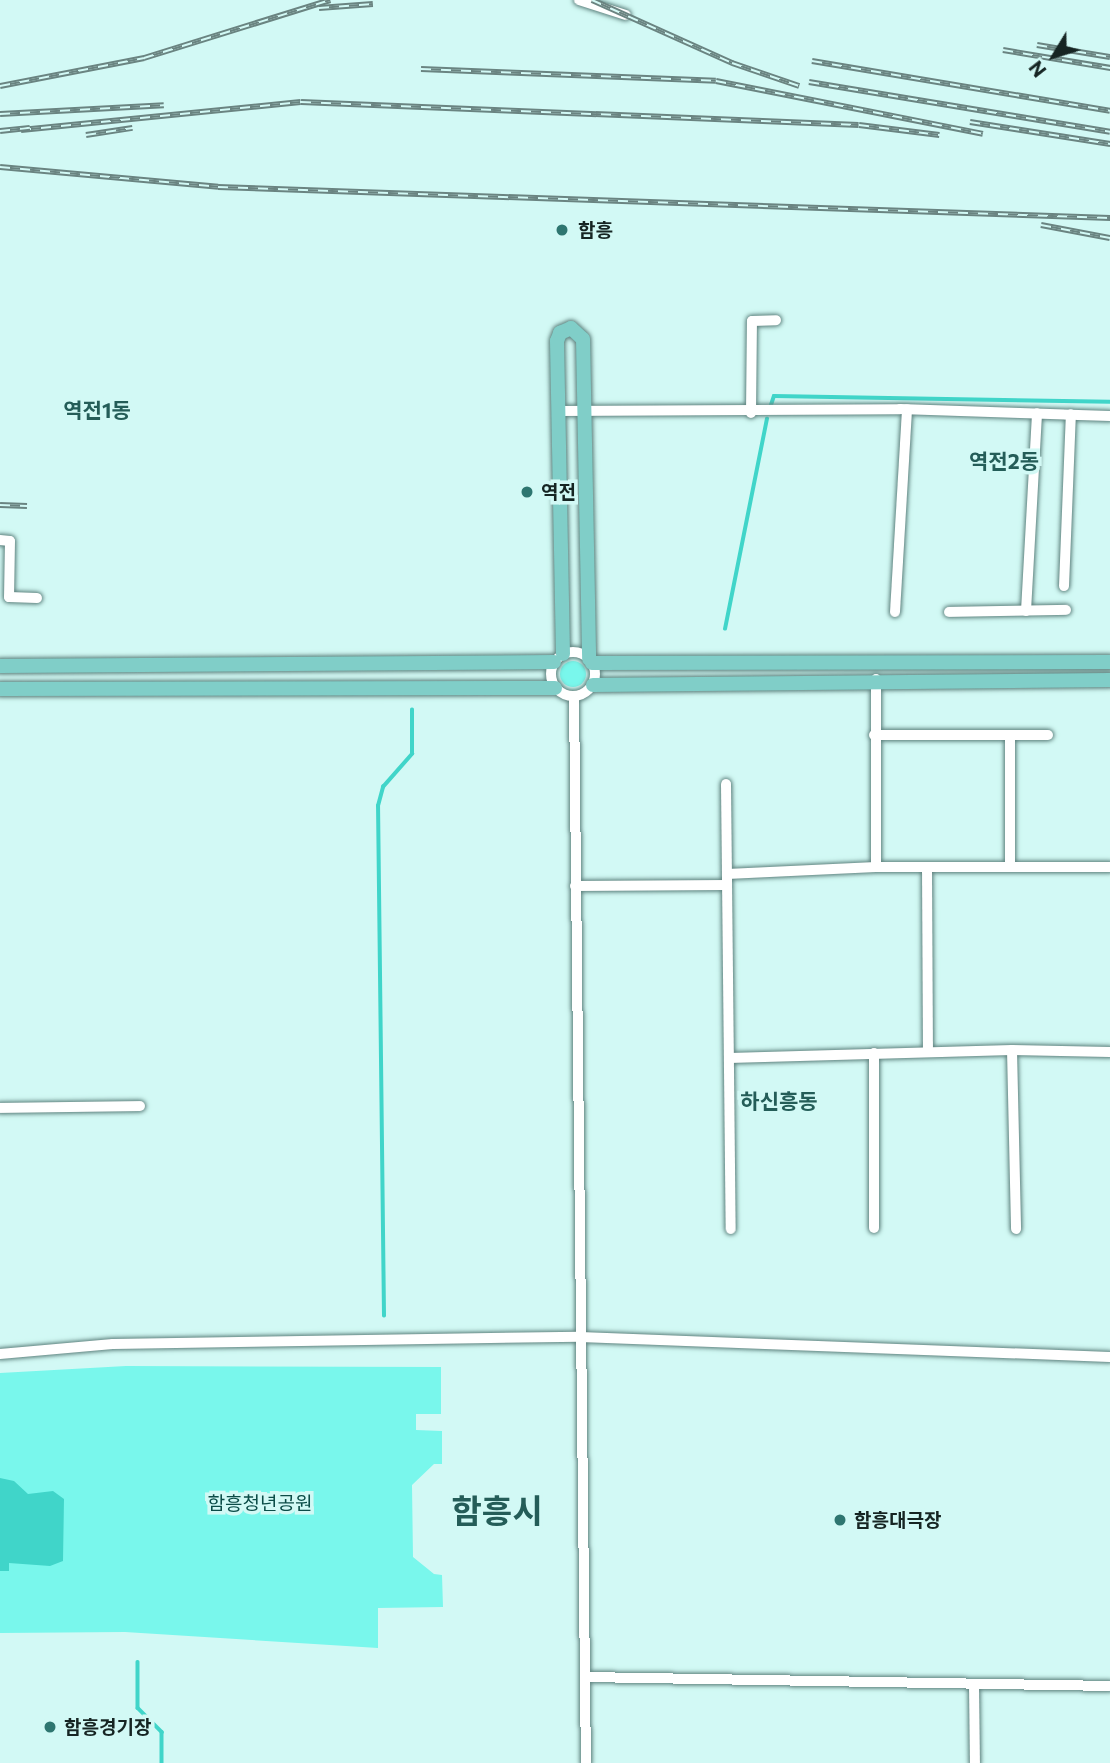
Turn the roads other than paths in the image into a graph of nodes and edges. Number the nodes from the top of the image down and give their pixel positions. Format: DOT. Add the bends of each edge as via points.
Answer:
graph roads {
  1 [pos="579,0"];
  2 [pos="626,15"];
  3 [pos="776,320"];
  4 [pos="908,410"];
  5 [pos="559,411"];
  6 [pos="584,411"];
  7 [pos="751,413"];
  8 [pos="1037,413"];
  9 [pos="1071,414"];
  10 [pos="1110,416"];
  11 [pos="0,540"];
  12 [pos="1064,586"];
  13 [pos="37,598"];
  14 [pos="1066,610"];
  15 [pos="1027,611"];
  16 [pos="895,612"];
  17 [pos="949,612"];
  18 [pos="559,658"];
  19 [pos="591,661"];
  20 [pos="1110,662"];
  21 [pos="0,666"];
  22 [pos="876,679"];
  23 [pos="1110,680"];
  24 [pos="593,685"];
  25 [pos="555,688"];
  26 [pos="0,689"];
  27 [pos="574,696"];
  28 [pos="1010,735"];
  29 [pos="1048,735"];
  30 [pos="874,736"];
  31 [pos="726,785"];
  32 [pos="876,867"];
  33 [pos="927,867"];
  34 [pos="1010,867"];
  35 [pos="1110,867"];
  36 [pos="727,880"];
  37 [pos="575,886"];
  38 [pos="1012,1050"];
  39 [pos="928,1052"];
  40 [pos="1110,1052"];
  41 [pos="874,1054"];
  42 [pos="729,1058"];
  43 [pos="140,1106"];
  44 [pos="0,1108"];
  45 [pos="731,1228"];
  46 [pos="874,1228"];
  47 [pos="1016,1229"];
  48 [pos="580,1337"];
  49 [pos="0,1354"];
  50 [pos="1110,1357"];
  51 [pos="585,1677"];
  52 [pos="974,1685"];
  53 [pos="1110,1686"];
  54 [pos="586,1763"];
  55 [pos="975,1763"];
  1 -- 2 [label="street"];
  3 -- 7 [label="street" via="752,321"];
  4 -- 7 [label="street"];
  4 -- 8 [label="street"];
  4 -- 16 [label="street"];
  5 -- 6 [label="street"];
  5 -- 6 [label="main road" via="557,341 563,330 572,328 583,339"];
  5 -- 18 [label="main road"];
  6 -- 7 [label="street"];
  6 -- 19 [label="main road"];
  8 -- 9 [label="street"];
  8 -- 15 [label="street"];
  9 -- 10 [label="street"];
  9 -- 12 [label="street"];
  11 -- 13 [label="street" via="10,541 9,597"];
  14 -- 15 [label="street"];
  15 -- 17 [label="street"];
  18 -- 19 [label="street" via="575,652"];
  18 -- 21 [label="main road"];
  18 -- 25 [label="street" via="551,678"];
  19 -- 20 [label="main road"];
  19 -- 24 [label="street"];
  22 -- 23 [label="main road"];
  22 -- 24 [label="main road"];
  22 -- 30 [label="street"];
  24 -- 27 [label="street"];
  25 -- 26 [label="main road"];
  25 -- 27 [label="street"];
  27 -- 37 [label="street"];
  28 -- 29 [label="street"];
  28 -- 30 [label="street"];
  28 -- 34 [label="street"];
  30 -- 32 [label="street"];
  31 -- 36 [label="street"];
  32 -- 33 [label="street"];
  32 -- 36 [label="street"];
  33 -- 34 [label="street"];
  33 -- 39 [label="street"];
  34 -- 35 [label="street"];
  36 -- 37 [label="street"];
  36 -- 42 [label="street"];
  37 -- 48 [label="street"];
  38 -- 39 [label="street"];
  38 -- 40 [label="street"];
  38 -- 47 [label="street"];
  39 -- 41 [label="street"];
  41 -- 42 [label="street"];
  41 -- 46 [label="street"];
  42 -- 45 [label="street"];
  43 -- 44 [label="street"];
  48 -- 49 [label="street" via="113,1344"];
  48 -- 50 [label="street"];
  48 -- 51 [label="street"];
  51 -- 52 [label="street"];
  51 -- 54 [label="street"];
  52 -- 53 [label="street"];
  52 -- 55 [label="street"];
}
